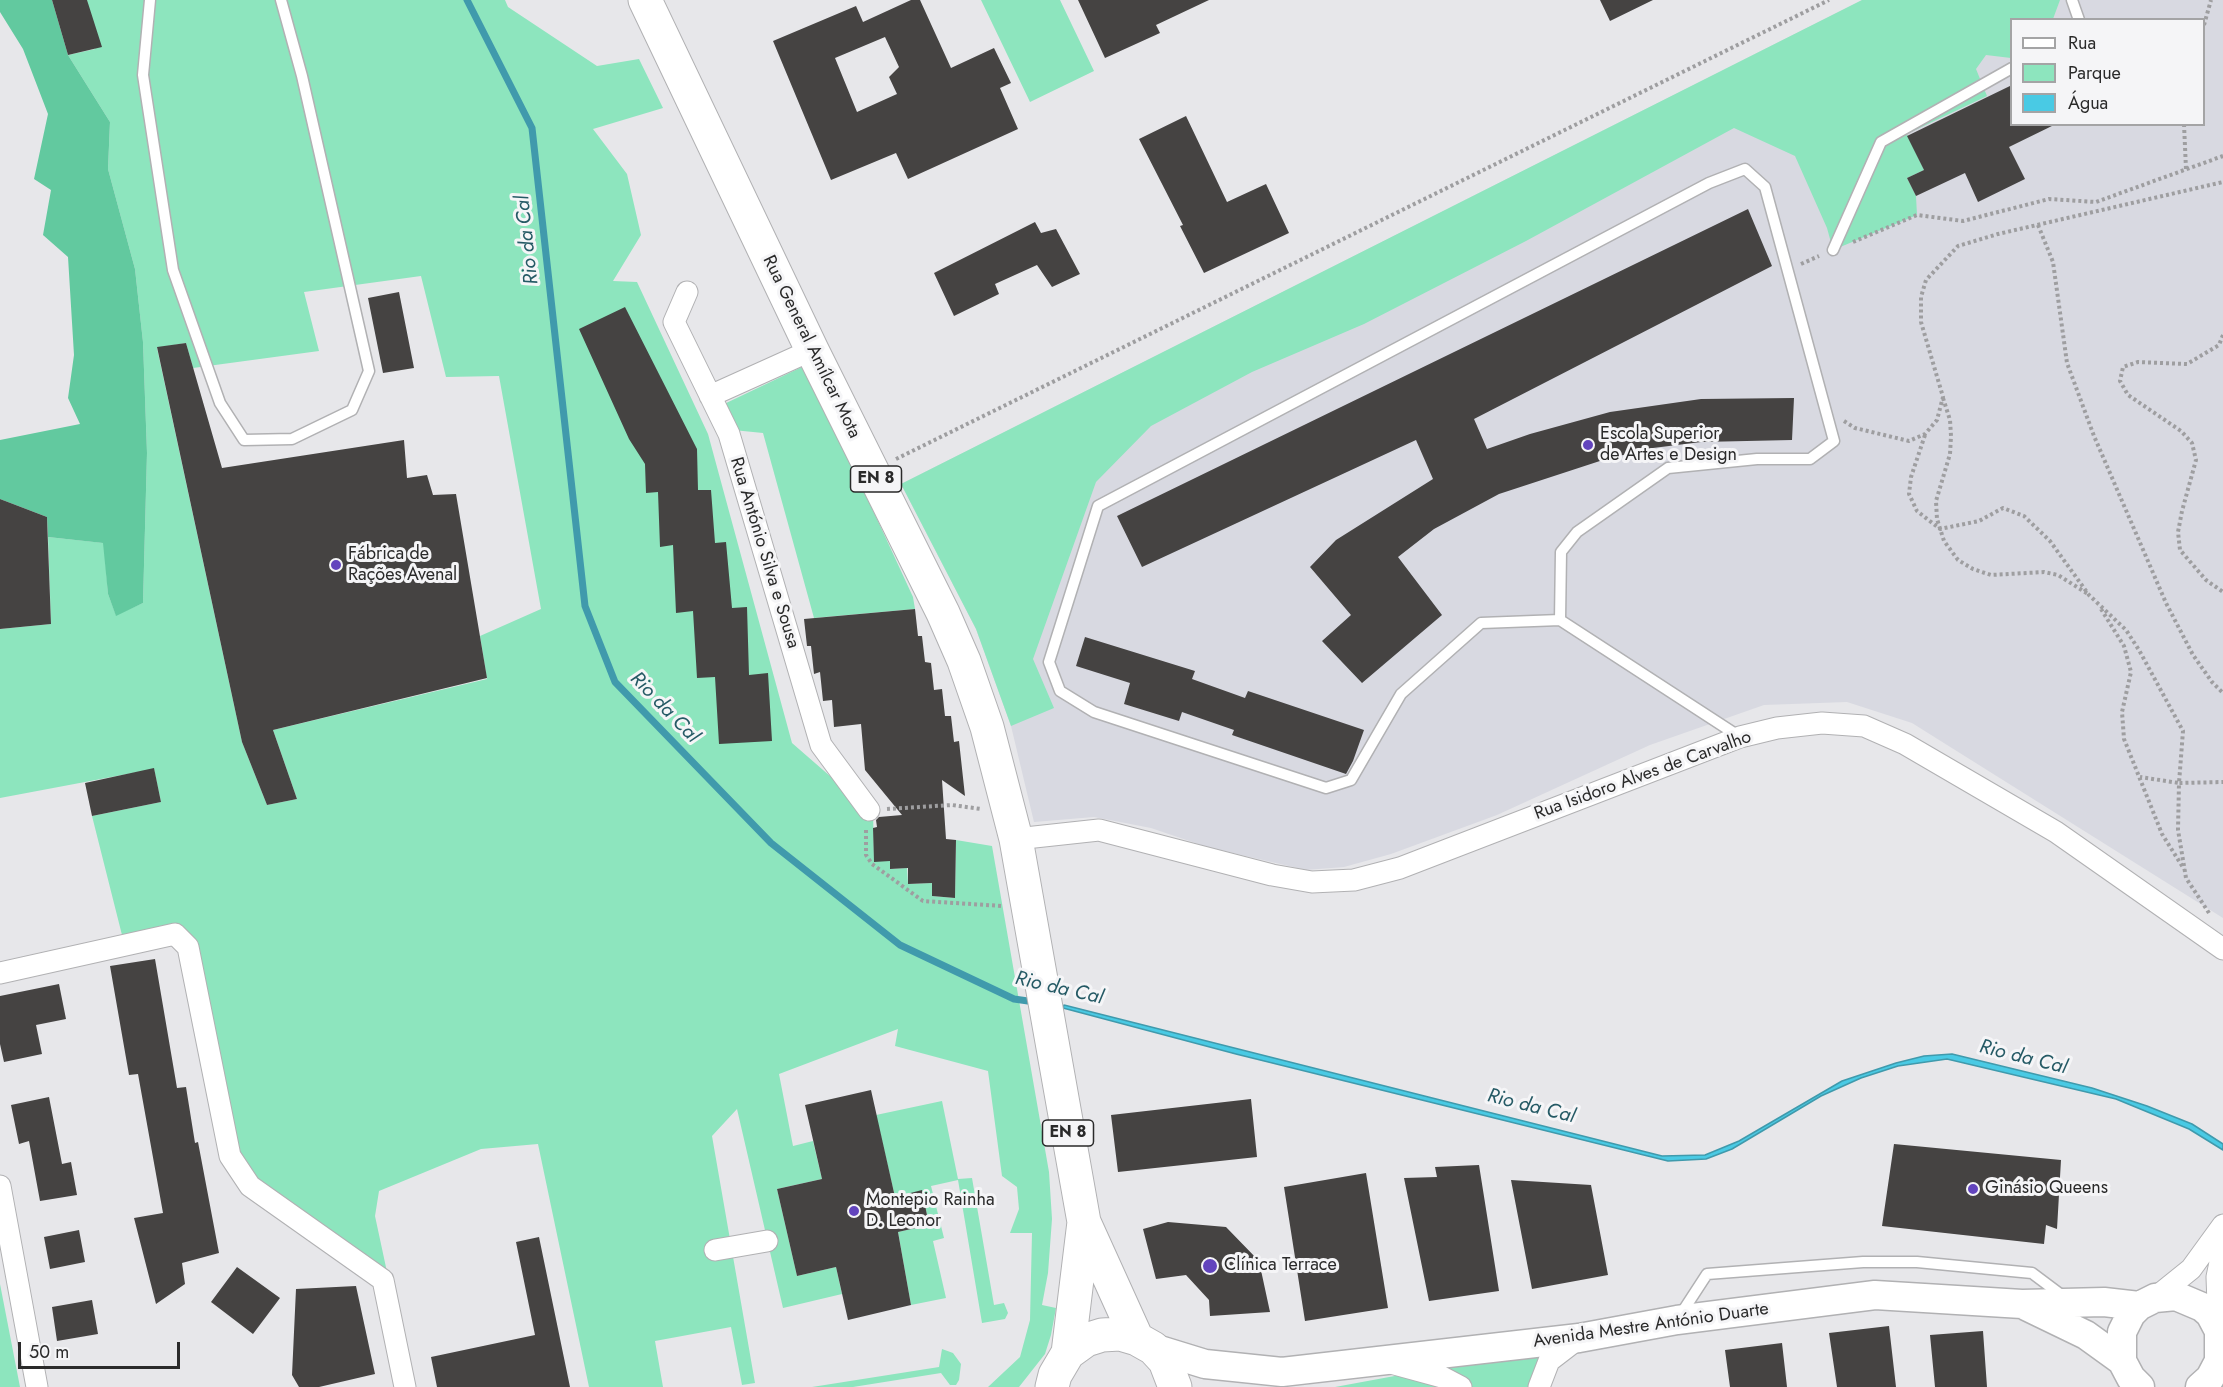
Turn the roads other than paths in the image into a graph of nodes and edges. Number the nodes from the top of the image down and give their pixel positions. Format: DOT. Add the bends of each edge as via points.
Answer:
graph roads {
  1 [pos="150,0"];
  2 [pos="281,0"];
  3 [pos="645,0"];
  4 [pos="2072,0"];
  5 [pos="2078,18"];
  6 [pos="2010,69"];
  7 [pos="1833,250"];
  8 [pos="687,292"];
  9 [pos="812,350"];
  10 [pos="710,396"];
  11 [pos="1560,620"];
  12 [pos="1740,737"];
  13 [pos="869,810"];
  14 [pos="1016,839"];
  15 [pos="2221,948"];
  16 [pos="0,973"];
  17 [pos="0,1186"];
  18 [pos="1084,1222"];
  19 [pos="2223,1225"];
  20 [pos="767,1241"];
  21 [pos="2223,1248"];
  22 [pos="716,1250"];
  23 [pos="2071,1302"];
  24 [pos="2147,1302"];
  25 [pos="2022,1304"];
  26 [pos="1677,1320"];
  27 [pos="1579,1338"];
  28 [pos="2221,1338"];
  29 [pos="1145,1343"];
  30 [pos="1388,1362"];
  31 [pos="1282,1372"];
  32 [pos="1053,1376"];
  33 [pos="2128,1376"];
  34 [pos="37,1387"];
  35 [pos="405,1387"];
  36 [pos="1175,1387"];
  37 [pos="1247,1387"];
  38 [pos="1461,1387"];
  39 [pos="1539,1387"];
  40 [pos="2200,1387"];
  1 -- 2 [label="lane" via="143,75 173,270 220,403 244,440 292,439 352,410 369,371"];
  3 -- 9 [label="main road, Rua General Amílcar Mota / EN 8"];
  4 -- 5 [label="lane"];
  6 -- 7 [label="lane" via="1881,142"];
  8 -- 10 [label="street, Rua António Silva e Sousa" via="674,322"];
  9 -- 10 [label="street"];
  9 -- 14 [label="main road, Rua General Amílcar Mota / EN 8" via="964,662 987,727"];
  10 -- 13 [label="street, Rua António Silva e Sousa" via="729,434 821,745"];
  11 -- 11 [label="lane" via="1561,552 1577,532 1668,468 1757,459 1810,459 1834,441 1765,187 1745,169 1699,189 1098,506 1049,662 1060,691 1094,712 1326,788 1351,780 1401,694 1481,623"];
  11 -- 12 [label="lane"];
  12 -- 14 [label="street, Rua Isidoro Alves de Carvalho" via="1400,868 1354,880 1312,882 1272,875 1099,830"];
  12 -- 15 [label="street, Rua Isidoro Alves de Carvalho" via="1822,723 1864,726 1905,744 2056,832"];
  14 -- 18 [label="main road, Rua General Amílcar Mota / EN 8"];
  16 -- 35 [label="street" via="175,934 188,947 230,1156 250,1186 383,1280"];
  17 -- 34 [label="street"];
  18 -- 29 [label="main road"];
  18 -- 32 [label="main road"];
  19 -- 24 [label="street" via="2191,1269"];
  20 -- 22 [label="street"];
  21 -- 28 [label="street" via="2217,1278"];
  23 -- 24 [label="main road, Avenida Mestre António Duarte"];
  23 -- 25 [label="main road, Avenida Mestre António Duarte"];
  23 -- 26 [label="lane" via="2032,1273 1888,1261 1707,1274"];
  24 -- 28 [label="main road, Avenida Mestre António Duarte" via="2176,1296 2194,1301 2210,1314"];
  24 -- 33 [label="main road" via="2122,1332"];
  25 -- 26 [label="main road, Avenida Mestre António Duarte" via="1875,1295"];
  25 -- 33 [label="main road" via="2086,1335"];
  26 -- 27 [label="main road, Avenida Mestre António Duarte"];
  27 -- 30 [label="main road, Avenida Mestre António Duarte"];
  27 -- 39 [label="street" via="1549,1361"];
  28 -- 40 [label="main road" via="2215,1370"];
  29 -- 31 [label="main road" via="1205,1364"];
  29 -- 32 [label="main road" via="1120,1335 1086,1340"];
  29 -- 36 [label="main road" via="1165,1361"];
  30 -- 31 [label="main road, Avenida Mestre António Duarte"];
  30 -- 38 [label="street" via="1442,1377"];
  31 -- 37 [label="main road"];
}
